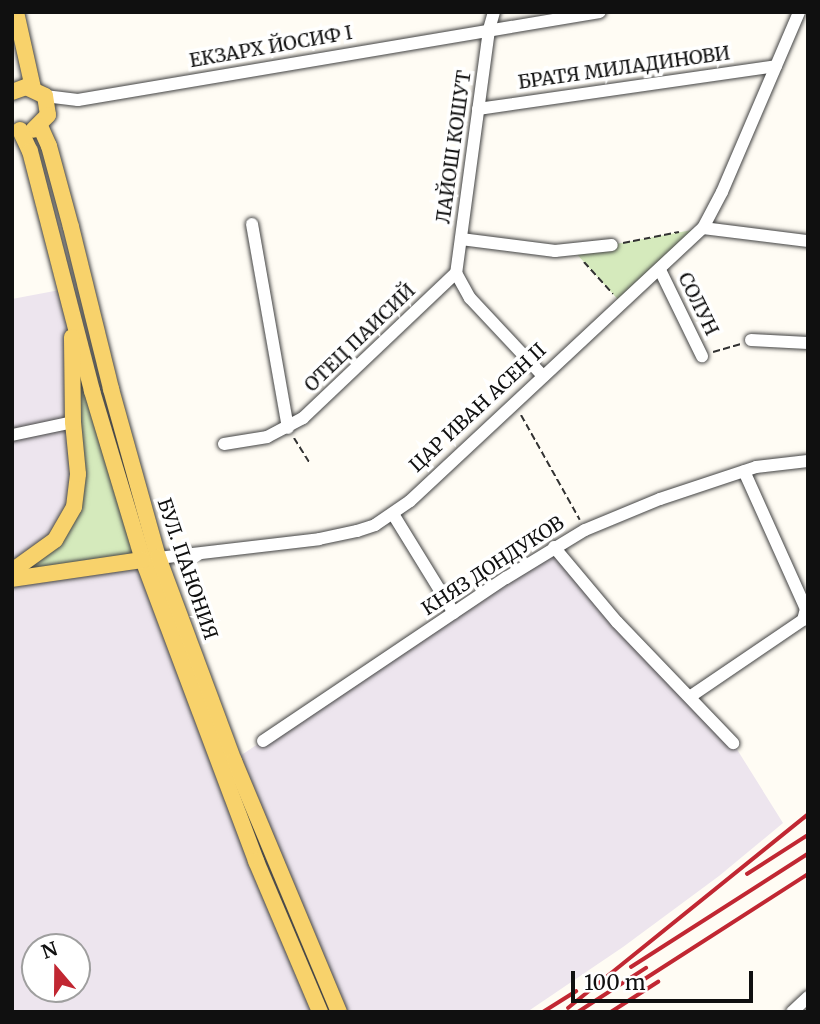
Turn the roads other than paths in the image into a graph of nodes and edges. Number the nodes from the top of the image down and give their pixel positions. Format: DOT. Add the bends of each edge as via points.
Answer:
graph roads {
  1 [pos="16,12"];
  2 [pos="494,12"];
  3 [pos="600,12"];
  4 [pos="799,12"];
  5 [pos="489,30"];
  6 [pos="776,66"];
  7 [pos="12,75"];
  8 [pos="13,92"];
  9 [pos="39,92"];
  10 [pos="72,101"];
  11 [pos="478,109"];
  12 [pos="44,120"];
  13 [pos="16,127"];
  14 [pos="252,224"];
  15 [pos="703,228"];
  16 [pos="461,239"];
  17 [pos="808,240"];
  18 [pos="612,245"];
  19 [pos="660,270"];
  20 [pos="458,279"];
  21 [pos="71,314"];
  22 [pos="751,341"];
  23 [pos="808,343"];
  24 [pos="702,356"];
  25 [pos="542,376"];
  26 [pos="73,422"];
  27 [pos="288,428"];
  28 [pos="12,435"];
  29 [pos="223,444"];
  30 [pos="808,461"];
  31 [pos="744,471"];
  32 [pos="393,514"];
  33 [pos="554,547"];
  34 [pos="150,559"];
  35 [pos="12,571"];
  36 [pos="12,579"];
  37 [pos="161,587"];
  38 [pos="454,613"];
  39 [pos="691,696"];
  40 [pos="263,741"];
  41 [pos="733,743"];
  42 [pos="808,997"];
  43 [pos="320,1012"];
  44 [pos="339,1012"];
  45 [pos="792,1012"];
  1 -- 9 [label="main road, БУЛ. ПАНОНИЯ"];
  2 -- 5 [label="street, ЛАЙОШ КОШУТ"];
  3 -- 5 [label="street, ЕКЗАРХ ЙОСИФ I"];
  4 -- 6 [label="street, ЦАР ИВАН АСЕН II"];
  5 -- 10 [label="street, ЕКЗАРХ ЙОСИФ I"];
  5 -- 11 [label="street, ЛАЙОШ КОШУТ"];
  6 -- 11 [label="street, БРАТЯ МИЛАДИНОВИ"];
  6 -- 15 [label="street, ЦАР ИВАН АСЕН II"];
  7 -- 8 [label="main road"];
  8 -- 9 [label="main road"];
  9 -- 10 [label="street, ЕКЗАРХ ЙОСИФ I"];
  9 -- 12 [label="main road, БУЛ. ПАНОНИЯ"];
  10 -- 12 [label="street, ЕКЗАРХ ЙОСИФ I"];
  11 -- 16 [label="street, ЛАЙОШ КОШУТ"];
  12 -- 13 [label="main road, БУЛ. ПАНОНИЯ"];
  12 -- 34 [label="main road, БУЛ. ПАНОНИЯ"];
  13 -- 21 [label="main road, БУЛ. ПАНОНИЯ" via="30,150"];
  14 -- 27 [label="street, ОТЕЦ ПАИСИЙ"];
  15 -- 17 [label="street"];
  15 -- 19 [label="street, ЦАР ИВАН АСЕН II"];
  16 -- 18 [label="street" via="574,251"];
  16 -- 20 [label="street, ЛАЙОШ КОШУТ"];
  19 -- 24 [label="street, СОЛУН"];
  19 -- 25 [label="street, ЦАР ИВАН АСЕН II"];
  20 -- 25 [label="street"];
  20 -- 27 [label="street, ОТЕЦ ПАИСИЙ"];
  21 -- 26 [label="main road"];
  21 -- 34 [label="main road, БУЛ. ПАНОНИЯ"];
  22 -- 23 [label="street"];
  25 -- 32 [label="street, ЦАР ИВАН АСЕН II"];
  26 -- 28 [label="street"];
  26 -- 35 [label="main road" via="78,474 70,516 55,540"];
  27 -- 29 [label="street, ОТЕЦ ПАИСИЙ" via="267,437"];
  30 -- 31 [label="street, КНЯЗ ДОНДУКОВ"];
  31 -- 33 [label="street, КНЯЗ ДОНДУКОВ" via="660,499"];
  31 -- 39 [label="street" via="806,609 803,621"];
  32 -- 34 [label="street, ЦАР ИВАН АСЕН II" via="357,531 319,539"];
  32 -- 38 [label="street"];
  33 -- 38 [label="street, КНЯЗ ДОНДУКОВ"];
  33 -- 39 [label="street" via="617,622"];
  34 -- 36 [label="main road, ЦАР ИВАН АСЕН II"];
  34 -- 37 [label="main road, БУЛ. ПАНОНИЯ"];
  37 -- 43 [label="main road, БУЛ. ПАНОНИЯ" via="256,861"];
  37 -- 44 [label="main road, БУЛ. ПАНОНИЯ"];
  38 -- 40 [label="street, КНЯЗ ДОНДУКОВ"];
  39 -- 41 [label="street"];
  42 -- 45 [label="street"];
}
